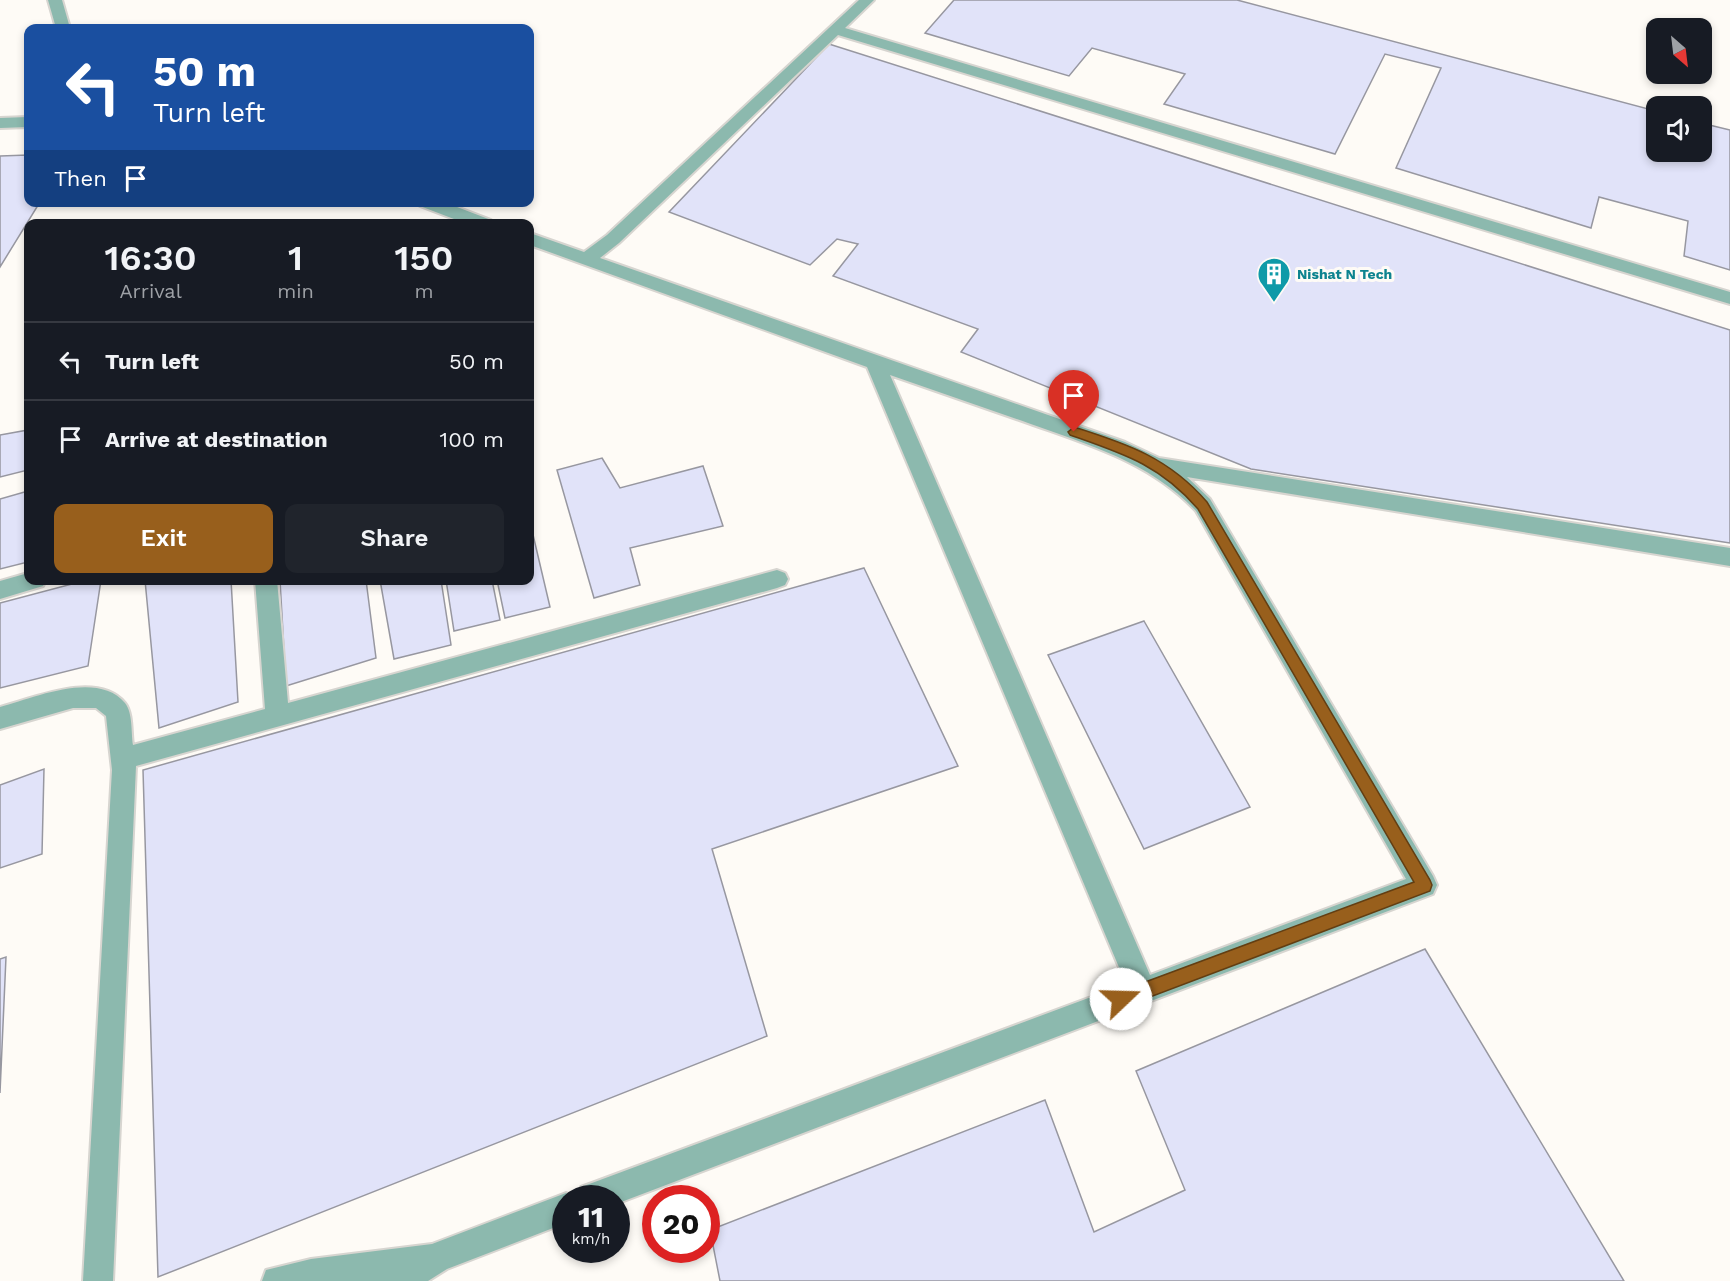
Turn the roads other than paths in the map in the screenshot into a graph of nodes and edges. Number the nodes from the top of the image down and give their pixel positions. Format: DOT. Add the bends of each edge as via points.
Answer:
graph roads {
  1 [pos="55,0"];
  2 [pos="867,0"];
  3 [pos="62,24"];
  4 [pos="835,30"];
  5 [pos="0,123"];
  6 [pos="24,123"];
  7 [pos="439,207"];
  8 [pos="472,219"];
  9 [pos="534,240"];
  10 [pos="586,260"];
  11 [pos="1730,298"];
  12 [pos="874,363"];
  13 [pos="1155,464"];
  14 [pos="1730,557"];
  15 [pos="777,579"];
  16 [pos="24,583"];
  17 [pos="266,585"];
  18 [pos="0,590"];
  19 [pos="277,716"];
  20 [pos="0,718"];
  21 [pos="124,758"];
  22 [pos="1143,991"];
  23 [pos="627,1185"];
  24 [pos="552,1213"];
  25 [pos="437,1257"];
  26 [pos="98,1281"];
  27 [pos="277,1281"];
  28 [pos="400,1281"];
  1 -- 3 [label="lane"];
  2 -- 4 [label="lane"];
  4 -- 10 [label="lane"];
  4 -- 11 [label="lane"];
  5 -- 6 [label="lane"];
  7 -- 8 [label="lane"];
  9 -- 10 [label="lane"];
  10 -- 12 [label="lane"];
  12 -- 13 [label="lane" via="1118,447"];
  12 -- 22 [label="lane"];
  13 -- 14 [label="lane"];
  13 -- 22 [label="lane" via="1184,484 1203,505 1424,885"];
  15 -- 19 [label="lane"];
  16 -- 18 [label="lane"];
  17 -- 19 [label="lane"];
  19 -- 21 [label="lane"];
  20 -- 21 [label="lane" via="73,698 101,698 117,711"];
  21 -- 26 [label="lane"];
  22 -- 23 [label="lane"];
  24 -- 25 [label="lane"];
  25 -- 27 [label="lane"];
  25 -- 28 [label="lane"];
}
